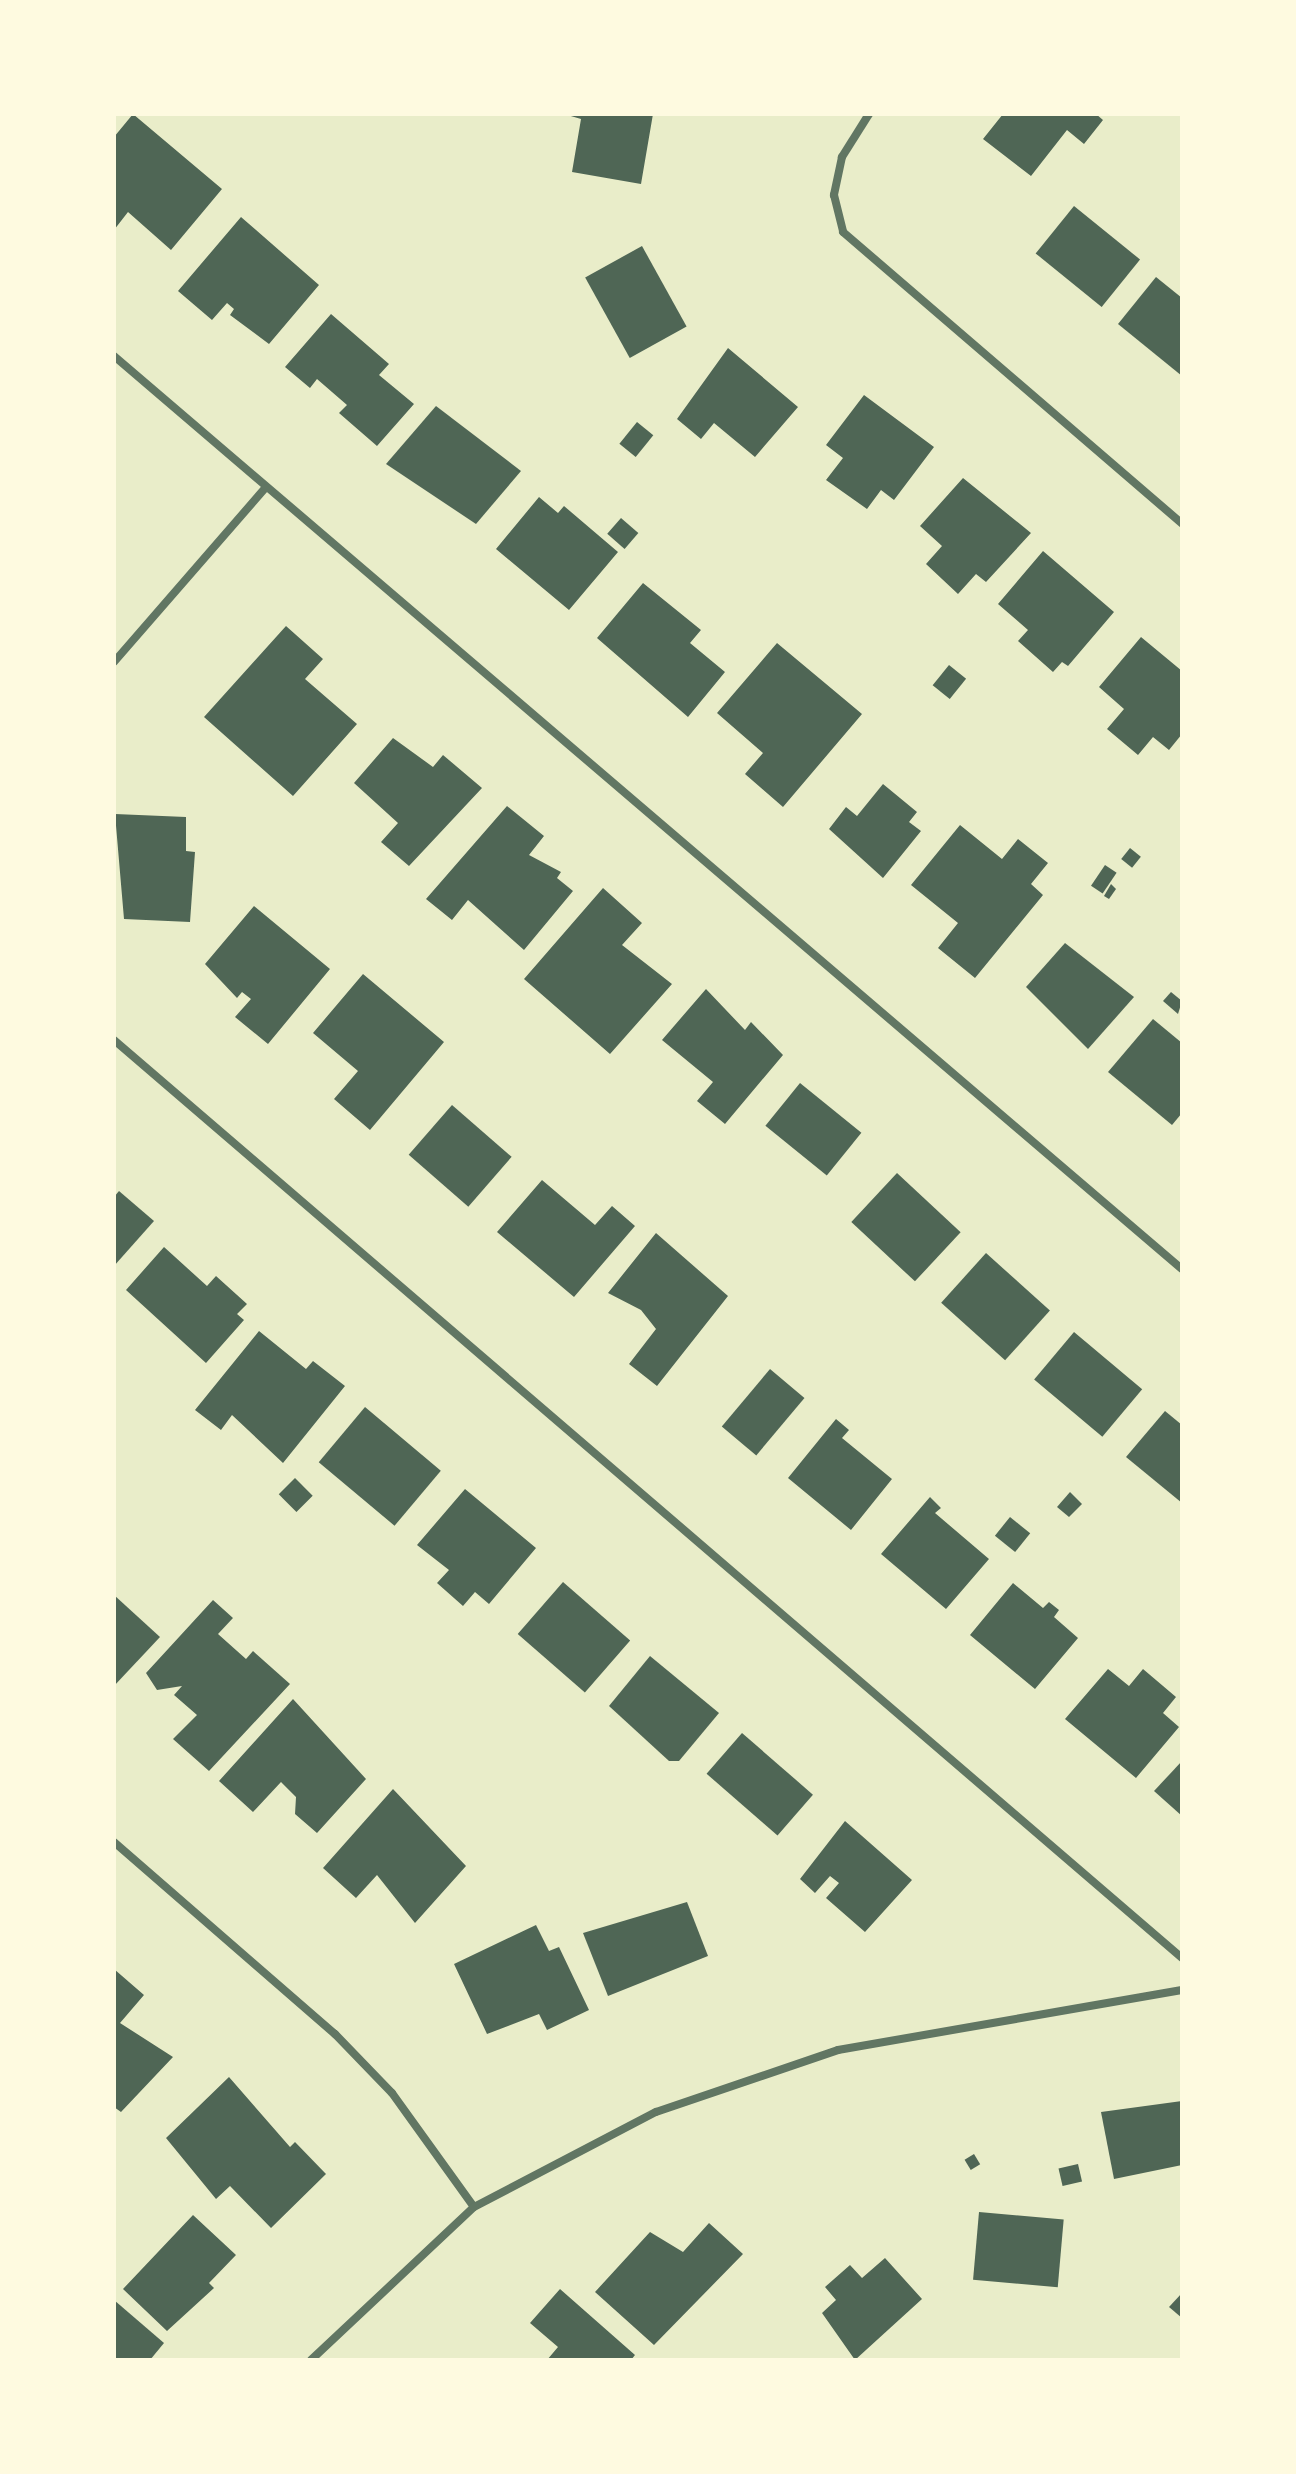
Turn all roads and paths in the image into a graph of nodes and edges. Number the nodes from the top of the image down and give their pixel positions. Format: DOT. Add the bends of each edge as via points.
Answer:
graph roads {
  1 [pos="869,114"];
  2 [pos="114,356"];
  3 [pos="265,488"];
  4 [pos="1182,524"];
  5 [pos="114,662"];
  6 [pos="114,1040"];
  7 [pos="1182,1269"];
  8 [pos="114,1842"];
  9 [pos="1182,1958"];
  10 [pos="1182,1990"];
  11 [pos="474,2207"];
  12 [pos="311,2360"];
  1 -- 4 [label="street" via="842,157 836,182 835,215 843,232"];
  2 -- 3 [label="street"];
  3 -- 5 [label="street"];
  3 -- 7 [label="street"];
  6 -- 9 [label="street"];
  8 -- 11 [label="street" via="335,2034 392,2093"];
  10 -- 11 [label="street" via="838,2050 762,2072 656,2112"];
  11 -- 12 [label="street"];
}
